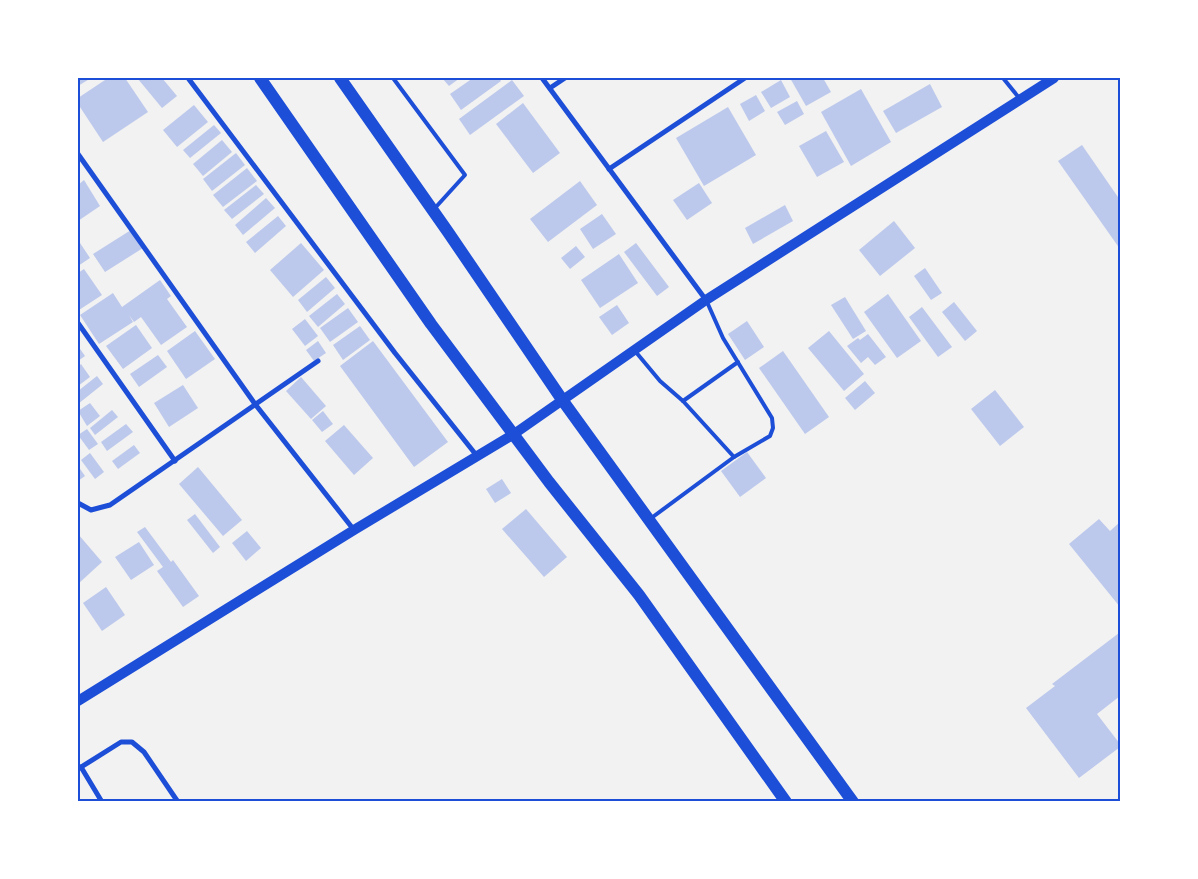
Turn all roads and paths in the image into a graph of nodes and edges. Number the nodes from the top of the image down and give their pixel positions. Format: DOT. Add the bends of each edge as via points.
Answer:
graph roads {
  1 [pos="188,78"];
  2 [pos="260,78"];
  3 [pos="340,78"];
  4 [pos="393,78"];
  5 [pos="542,78"];
  6 [pos="565,78"];
  7 [pos="745,78"];
  8 [pos="1003,78"];
  9 [pos="1054,78"];
  10 [pos="550,88"];
  11 [pos="1020,99"];
  12 [pos="78,154"];
  13 [pos="609,169"];
  14 [pos="433,210"];
  15 [pos="706,300"];
  16 [pos="78,323"];
  17 [pos="635,351"];
  18 [pos="318,360"];
  19 [pos="738,362"];
  20 [pos="563,401"];
  21 [pos="683,401"];
  22 [pos="255,404"];
  23 [pos="514,434"];
  24 [pos="477,456"];
  25 [pos="734,457"];
  26 [pos="176,461"];
  27 [pos="78,503"];
  28 [pos="650,520"];
  29 [pos="354,530"];
  30 [pos="78,701"];
  31 [pos="79,768"];
  32 [pos="102,802"];
  33 [pos="178,802"];
  34 [pos="786,802"];
  35 [pos="853,802"];
  1 -- 24 [label="street" via="394,353"];
  2 -- 23 [label="main road" via="430,324"];
  3 -- 14 [label="main road"];
  4 -- 14 [label="lane" via="464,175"];
  5 -- 10 [label="street"];
  6 -- 10 [label="street"];
  7 -- 13 [label="street"];
  8 -- 11 [label="lane"];
  9 -- 11 [label="main road"];
  10 -- 13 [label="street"];
  11 -- 15 [label="main road"];
  12 -- 22 [label="street"];
  13 -- 15 [label="street"];
  14 -- 20 [label="main road"];
  15 -- 17 [label="main road"];
  15 -- 19 [label="lane" via="716,325"];
  16 -- 26 [label="street"];
  17 -- 20 [label="main road"];
  17 -- 21 [label="lane" via="660,381"];
  18 -- 22 [label="street"];
  19 -- 21 [label="lane"];
  19 -- 25 [label="lane" via="772,418 773,428 770,436"];
  20 -- 23 [label="main road"];
  20 -- 28 [label="main road"];
  21 -- 25 [label="lane"];
  22 -- 26 [label="street"];
  22 -- 29 [label="street"];
  23 -- 24 [label="main road"];
  23 -- 34 [label="main road" via="639,595"];
  24 -- 29 [label="main road"];
  25 -- 28 [label="lane"];
  26 -- 27 [label="street" via="110,505 91,510"];
  28 -- 35 [label="main road"];
  29 -- 30 [label="main road"];
  31 -- 32 [label="street"];
  31 -- 33 [label="street" via="121,742 132,742 144,752"];
}
